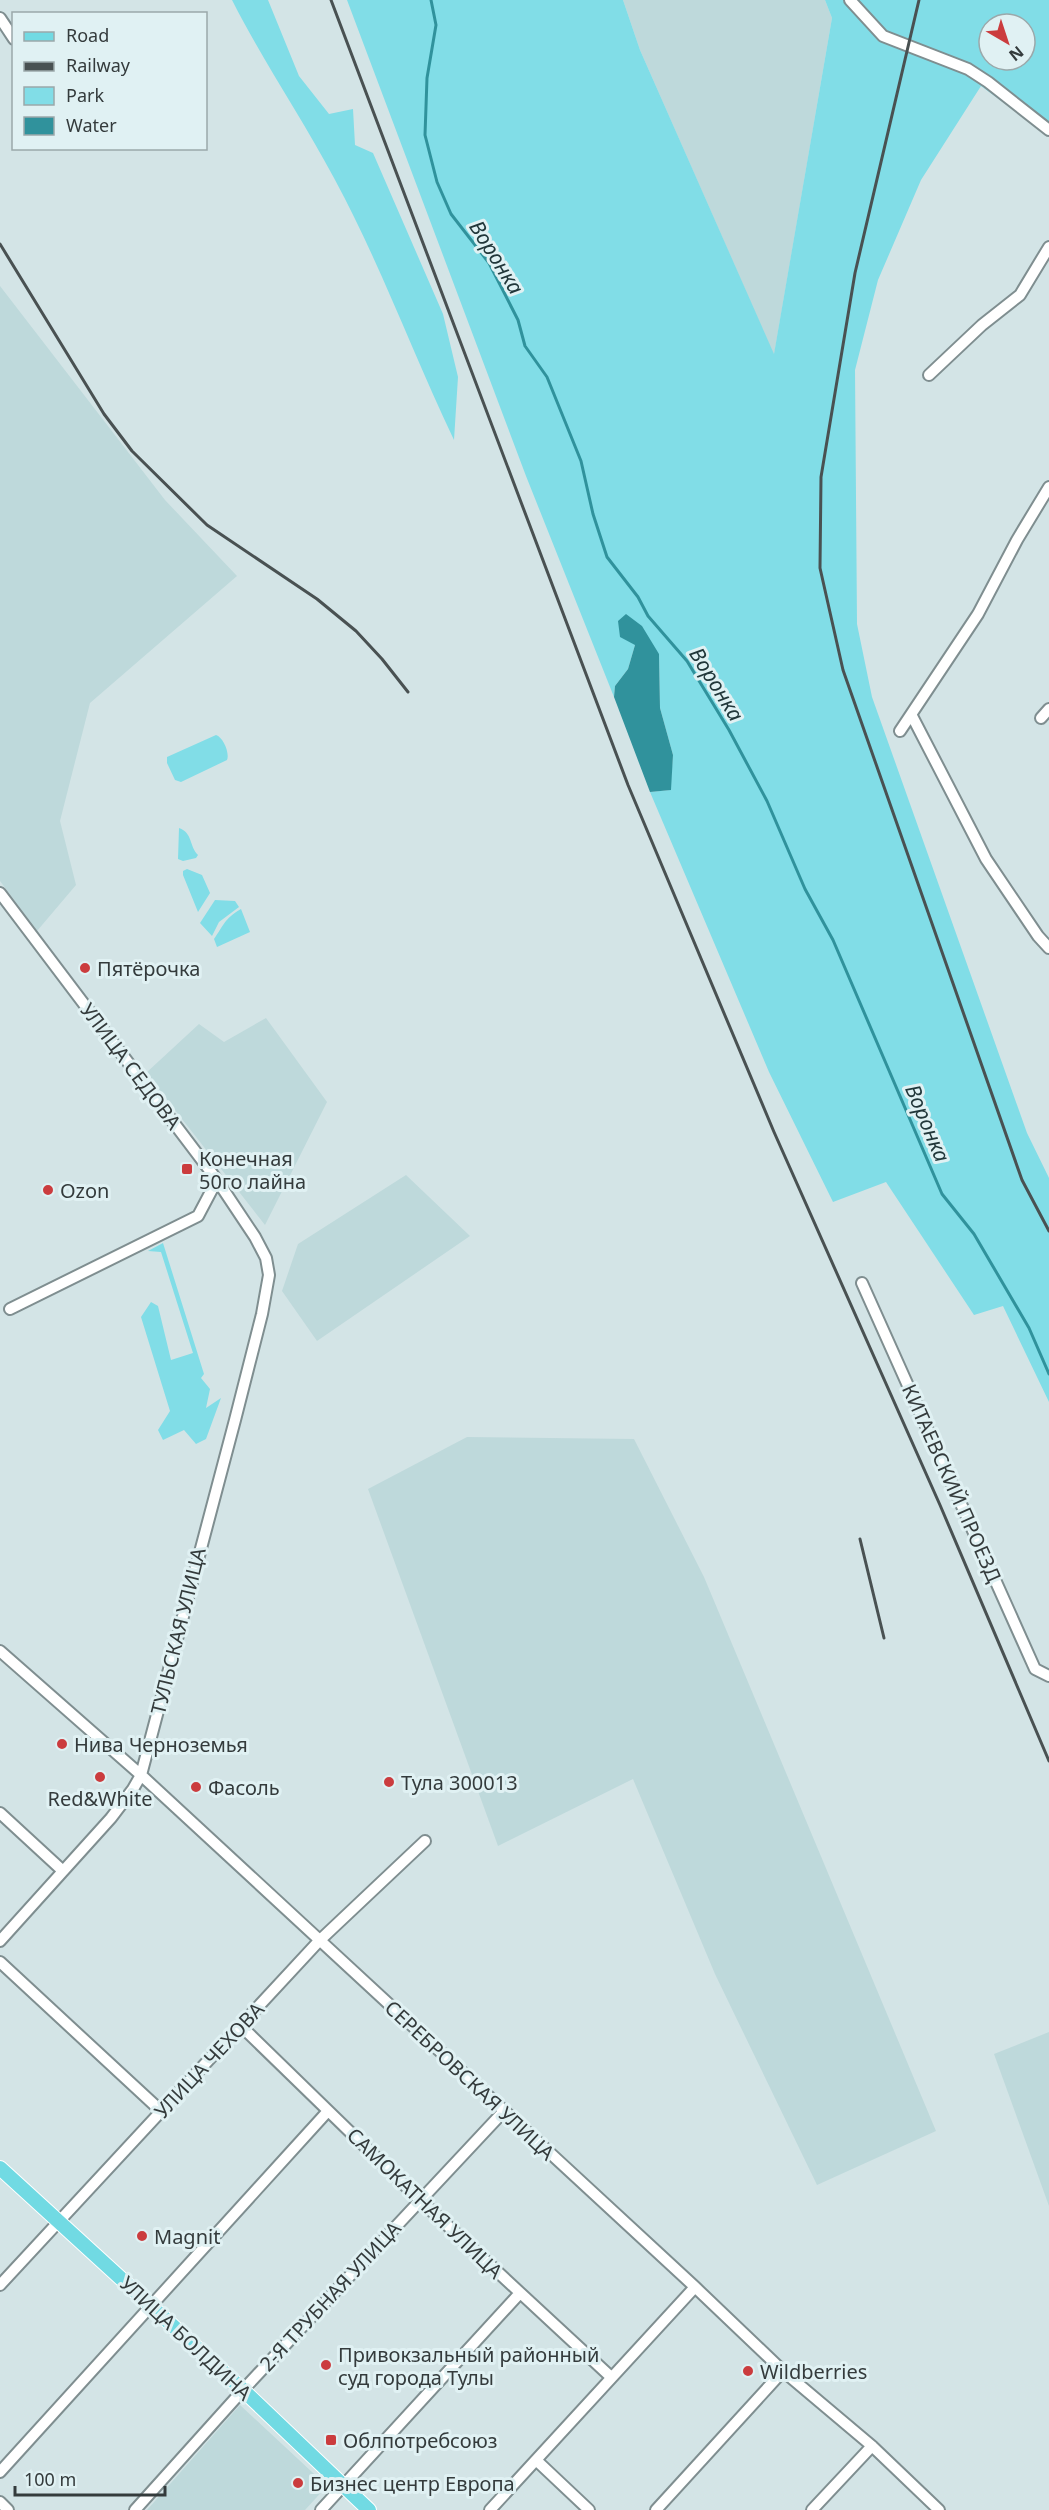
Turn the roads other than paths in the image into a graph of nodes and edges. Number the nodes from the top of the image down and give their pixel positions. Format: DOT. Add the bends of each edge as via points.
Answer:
graph roads {
  1 [pos="850,0"];
  2 [pos="0,18"];
  3 [pos="12,36"];
  4 [pos="1049,130"];
  5 [pos="1049,247"];
  6 [pos="928,375"];
  7 [pos="1049,487"];
  8 [pos="1049,710"];
  9 [pos="912,716"];
  10 [pos="1041,718"];
  11 [pos="900,731"];
  12 [pos="0,893"];
  13 [pos="1049,948"];
  14 [pos="217,1180"];
  15 [pos="269,1275"];
  16 [pos="862,1283"];
  17 [pos="10,1309"];
  18 [pos="0,1651"];
  19 [pos="1049,1676"];
  20 [pos="141,1775"];
  21 [pos="0,1813"];
  22 [pos="425,1841"];
  23 [pos="63,1871"];
  24 [pos="0,1941"];
  25 [pos="320,1941"];
  26 [pos="0,1962"];
  27 [pos="241,2026"];
  28 [pos="328,2110"];
  29 [pos="161,2111"];
  30 [pos="504,2111"];
  31 [pos="0,2168"];
  32 [pos="420,2200"];
  33 [pos="59,2223"];
  34 [pos="0,2285"];
  35 [pos="695,2287"];
  36 [pos="520,2293"];
  37 [pos="150,2305"];
  38 [pos="783,2371"];
  39 [pos="611,2377"];
  40 [pos="243,2390"];
  41 [pos="872,2446"];
  42 [pos="536,2460"];
  43 [pos="0,2472"];
  44 [pos="342,2485"];
  45 [pos="0,2502"];
  46 [pos="8,2510"];
  47 [pos="135,2510"];
  48 [pos="321,2510"];
  49 [pos="369,2510"];
  50 [pos="490,2510"];
  51 [pos="589,2510"];
  52 [pos="657,2510"];
  53 [pos="812,2510"];
  54 [pos="939,2510"];
  1 -- 4 [label="street" via="887,39 960,65"];
  2 -- 3 [label="street"];
  5 -- 6 [label="street" via="1020,295"];
  7 -- 9 [label="street" via="978,614"];
  8 -- 10 [label="street"];
  9 -- 11 [label="street"];
  9 -- 13 [label="street" via="986,859"];
  12 -- 14 [label="street, УЛИЦА СЕДОВА"];
  14 -- 15 [label="street, УЛИЦА СЕДОВА" via="255,1237 266,1258"];
  14 -- 17 [label="street" via="198,1216"];
  15 -- 20 [label="street, ТУЛЬСКАЯ УЛИЦА" via="235,1420"];
  16 -- 19 [label="street, КИТАЕВСКИЙ ПРОЕЗД" via="1035,1669"];
  18 -- 20 [label="street, СЕРЕБРОВСКАЯ УЛИЦА"];
  20 -- 23 [label="street, ТУЛЬСКАЯ УЛИЦА" via="111,1818"];
  20 -- 25 [label="street, СЕРЕБРОВСКАЯ УЛИЦА"];
  21 -- 23 [label="street"];
  22 -- 25 [label="street, УЛИЦА ЧЕХОВА"];
  23 -- 24 [label="street, ТУЛЬСКАЯ УЛИЦА"];
  25 -- 27 [label="street, УЛИЦА ЧЕХОВА"];
  25 -- 30 [label="street, СЕРЕБРОВСКАЯ УЛИЦА"];
  26 -- 29 [label="street"];
  27 -- 28 [label="street, САМОКАТНАЯ УЛИЦА"];
  27 -- 29 [label="street, УЛИЦА ЧЕХОВА"];
  28 -- 32 [label="street, САМОКАТНАЯ УЛИЦА"];
  28 -- 37 [label="street"];
  29 -- 33 [label="street, УЛИЦА ЧЕХОВА"];
  30 -- 32 [label="street, 2-Я ТРУБНАЯ УЛИЦА"];
  30 -- 35 [label="street, СЕРЕБРОВСКАЯ УЛИЦА"];
  31 -- 33 [label="main road, УЛИЦА БОЛДИНА"];
  32 -- 36 [label="street, САМОКАТНАЯ УЛИЦА"];
  32 -- 40 [label="street, 2-Я ТРУБНАЯ УЛИЦА"];
  33 -- 34 [label="street, УЛИЦА ЧЕХОВА"];
  33 -- 37 [label="main road, УЛИЦА БОЛДИНА"];
  35 -- 38 [label="street, СЕРЕБРОВСКАЯ УЛИЦА"];
  35 -- 39 [label="street"];
  36 -- 39 [label="street, САМОКАТНАЯ УЛИЦА"];
  36 -- 44 [label="street"];
  37 -- 40 [label="main road, УЛИЦА БОЛДИНА"];
  37 -- 43 [label="street"];
  38 -- 41 [label="street, СЕРЕБРОВСКАЯ УЛИЦА"];
  38 -- 52 [label="street"];
  39 -- 42 [label="street"];
  40 -- 44 [label="main road, УЛИЦА БОЛДИНА"];
  40 -- 47 [label="street, 2-Я ТРУБНАЯ УЛИЦА"];
  41 -- 53 [label="street"];
  41 -- 54 [label="street, СЕРЕБРОВСКАЯ УЛИЦА"];
  42 -- 50 [label="street"];
  42 -- 51 [label="street"];
  44 -- 48 [label="street"];
  44 -- 49 [label="main road, УЛИЦА БОЛДИНА"];
  45 -- 46 [label="street"];
}
